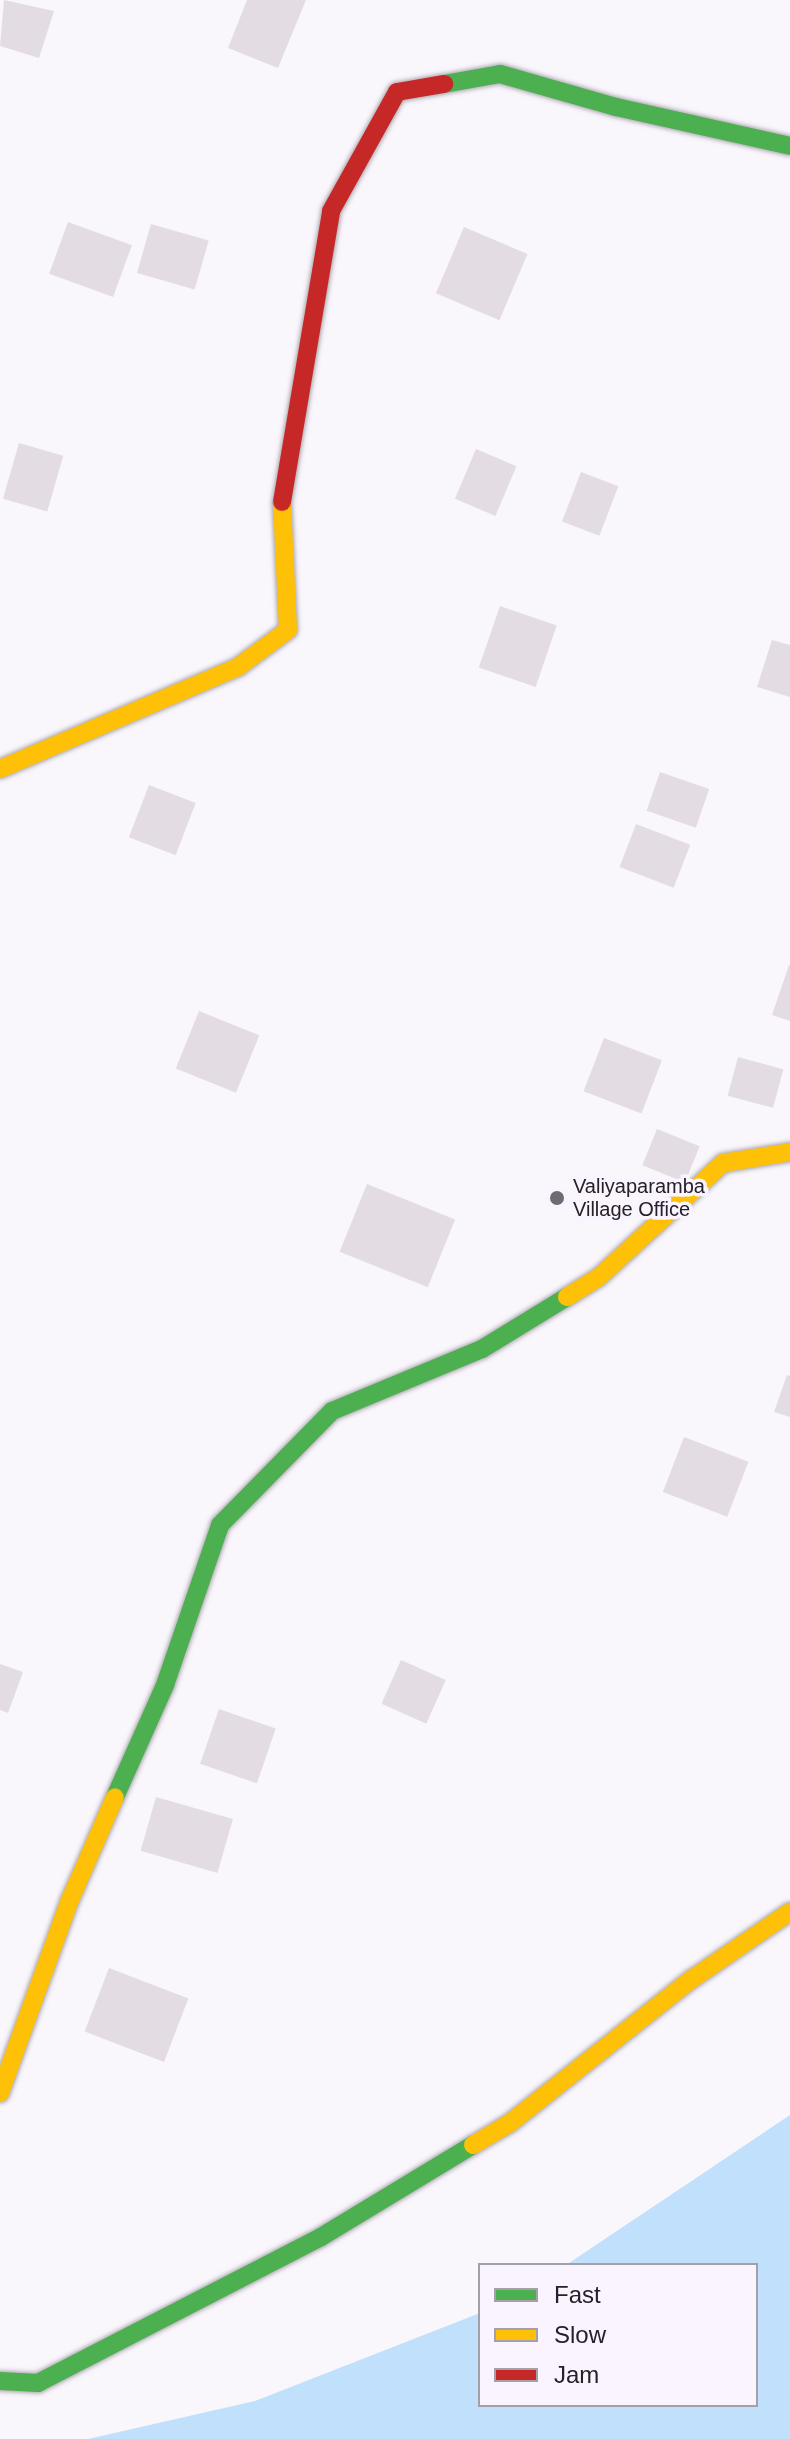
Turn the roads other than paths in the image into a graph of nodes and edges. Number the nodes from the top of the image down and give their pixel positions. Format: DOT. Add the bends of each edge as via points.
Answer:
graph roads {
  1 [pos="790,146"];
  2 [pos="0,769"];
  3 [pos="790,1152"];
  4 [pos="790,1912"];
  5 [pos="0,2093"];
  6 [pos="0,2381"];
  1 -- 2 [label="street" via="616,107 500,74 397,92 331,211 280,512 288,630 238,667"];
  3 -- 5 [label="street" via="723,1163 599,1277 482,1349 332,1411 220,1525 165,1685 70,1900"];
  4 -- 6 [label="street" via="692,1979 510,2123 321,2237 38,2383"];
}
